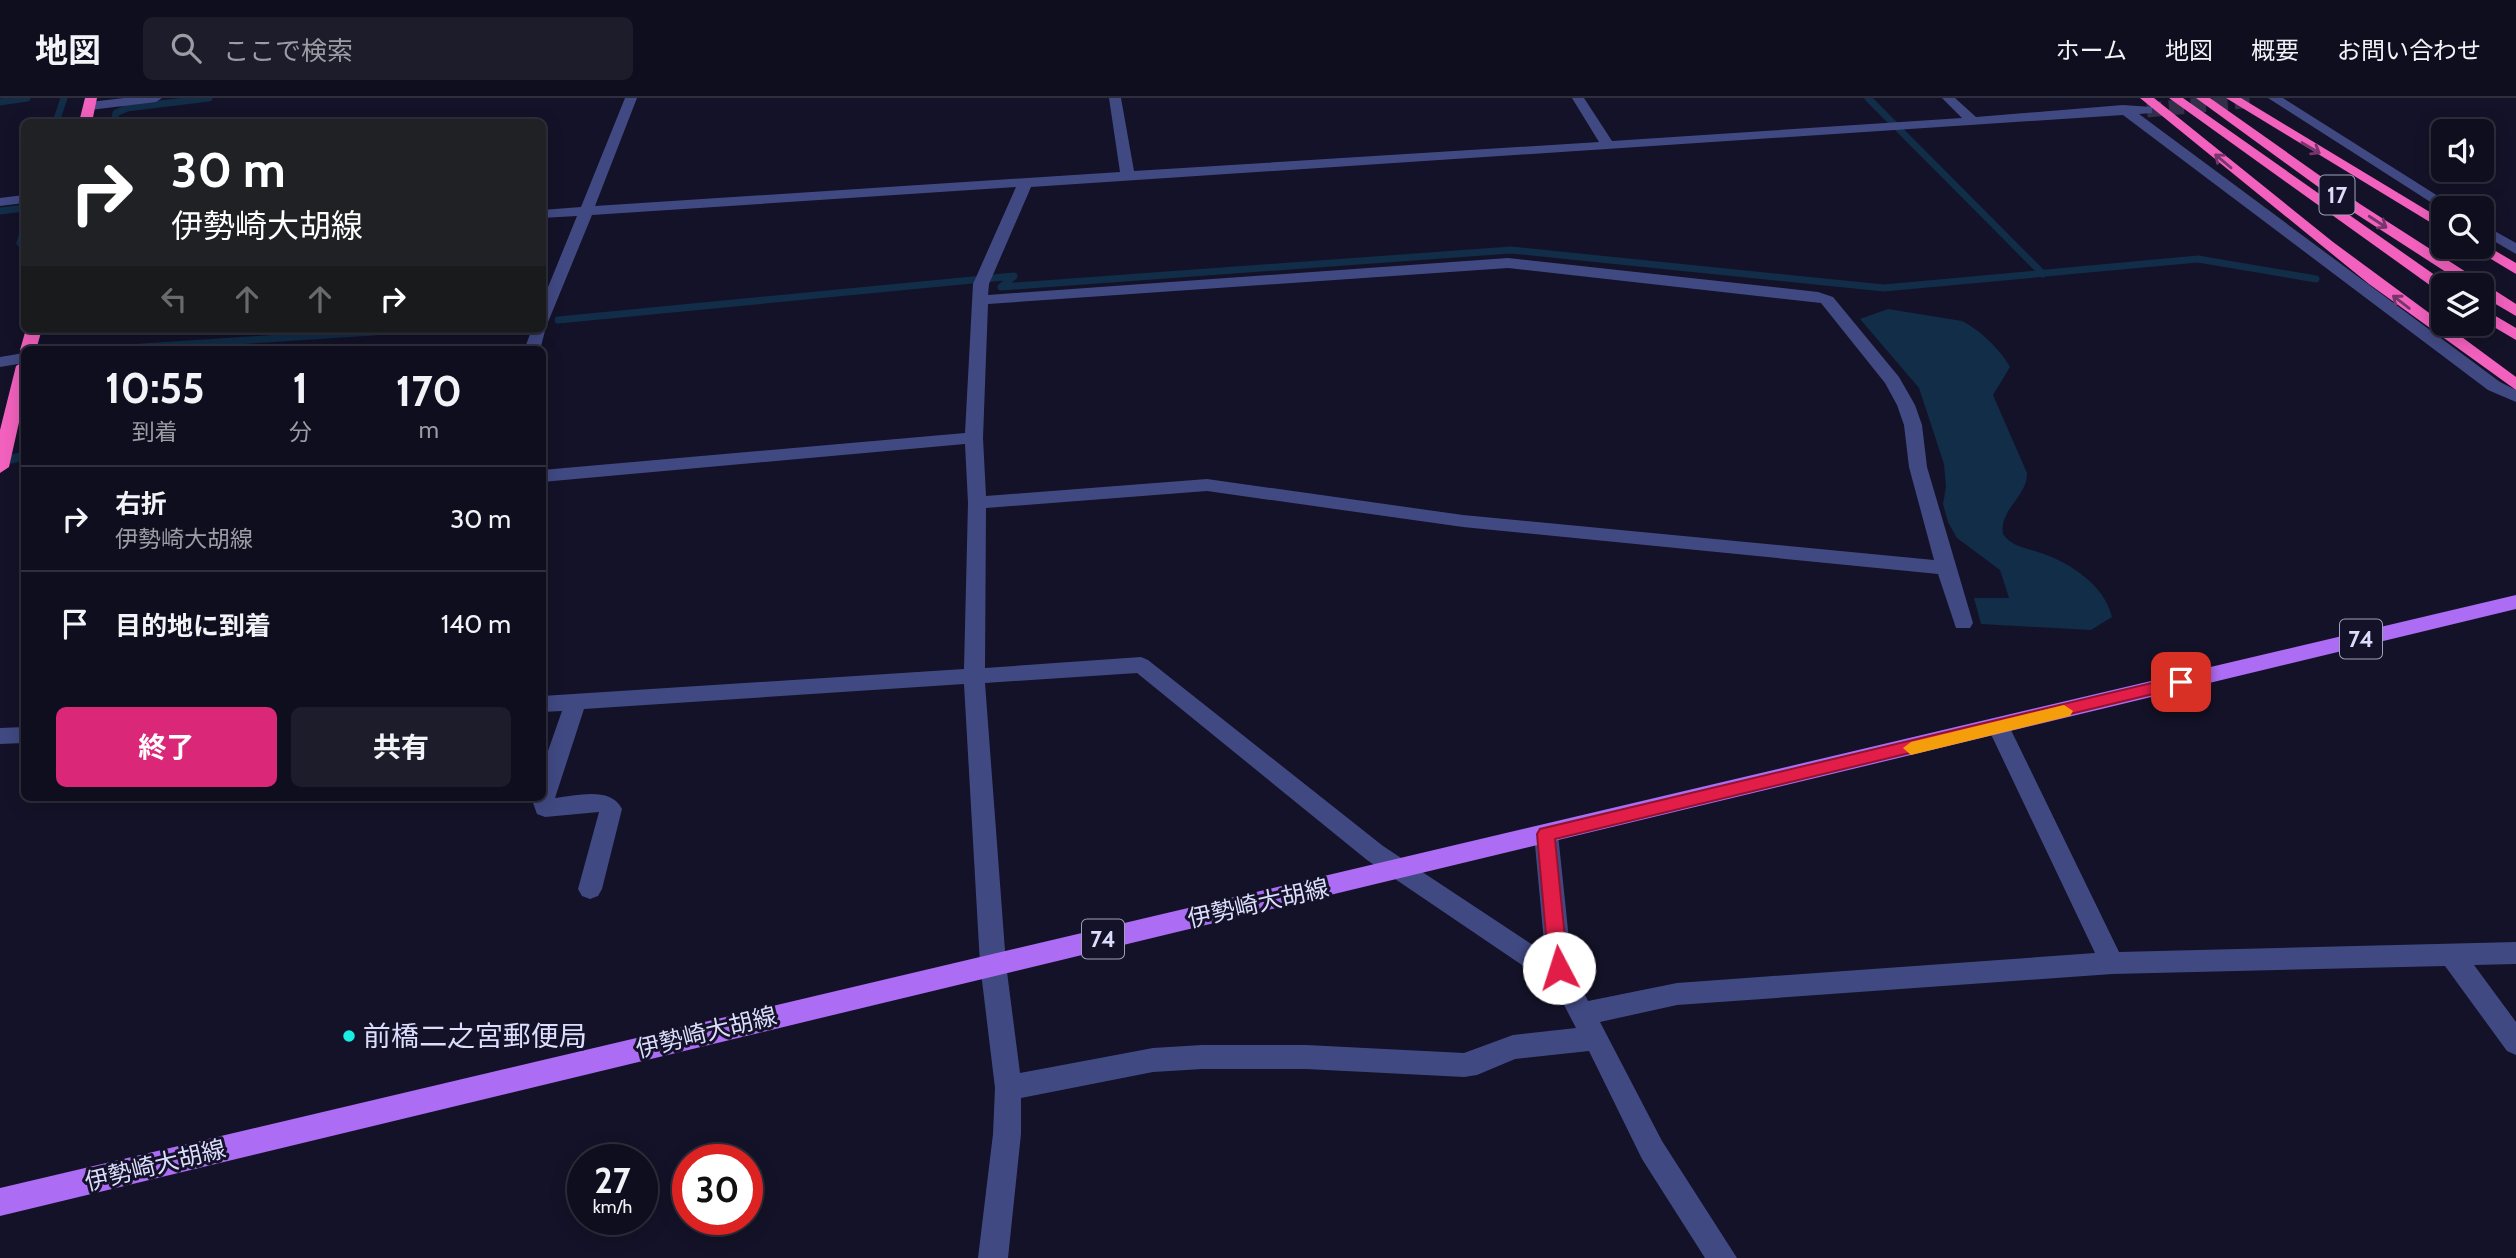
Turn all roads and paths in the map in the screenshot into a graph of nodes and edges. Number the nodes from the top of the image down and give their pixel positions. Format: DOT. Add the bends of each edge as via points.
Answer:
graph roads {
  1 [pos="156,98"];
  2 [pos="631,98"];
  3 [pos="1115,98"];
  4 [pos="1578,98"];
  5 [pos="1948,98"];
  6 [pos="2110,98"];
  7 [pos="2175,98"];
  8 [pos="2202,98"];
  9 [pos="2232,98"];
  10 [pos="2295,98"];
  11 [pos="2276,99"];
  12 [pos="2256,100"];
  13 [pos="90,102"];
  14 [pos="2147,104"];
  15 [pos="2126,112"];
  16 [pos="1972,120"];
  17 [pos="1607,144"];
  18 [pos="1128,176"];
  19 [pos="1025,184"];
  20 [pos="2431,196"];
  21 [pos="21,199"];
  22 [pos="0,202"];
  23 [pos="587,211"];
  24 [pos="546,214"];
  25 [pos="2431,219"];
  26 [pos="2494,236"];
  27 [pos="2516,250"];
  28 [pos="2494,256"];
  29 [pos="2516,269"];
  30 [pos="2457,273"];
  31 [pos="2431,279"];
  32 [pos="2494,297"];
  33 [pos="979,300"];
  34 [pos="2516,311"];
  35 [pos="546,313"];
  36 [pos="2494,321"];
  37 [pos="2516,335"];
  38 [pos="21,358"];
  39 [pos="0,362"];
  40 [pos="2467,365"];
  41 [pos="2489,366"];
  42 [pos="21,379"];
  43 [pos="2516,385"];
  44 [pos="2516,397"];
  45 [pos="974,438"];
  46 [pos="0,467"];
  47 [pos="546,476"];
  48 [pos="977,503"];
  49 [pos="1946,568"];
  50 [pos="2516,602"];
  51 [pos="1963,623"];
  52 [pos="974,677"];
  53 [pos="576,702"];
  54 [pos="546,704"];
  55 [pos="1999,728"];
  56 [pos="21,734"];
  57 [pos="0,736"];
  58 [pos="546,791"];
  59 [pos="543,801"];
  60 [pos="1546,834"];
  61 [pos="1399,869"];
  62 [pos="590,889"];
  63 [pos="2516,953"];
  64 [pos="2452,954"];
  65 [pos="2112,963"];
  66 [pos="993,964"];
  67 [pos="1559,968"];
  68 [pos="1581,1014"];
  69 [pos="1596,1038"];
  70 [pos="2516,1043"];
  71 [pos="1008,1088"];
  72 [pos="0,1202"];
  73 [pos="993,1258"];
  74 [pos="1722,1258"];
  1 -- 13 [label="street"];
  2 -- 23 [label="street"];
  3 -- 18 [label="street"];
  4 -- 17 [label="street"];
  5 -- 16 [label="street"];
  6 -- 15 [label="street"];
  7 -- 31 [label="highway, 17"];
  8 -- 30 [label="highway, 17, one-way"];
  9 -- 25 [label="highway, one-way"];
  10 -- 11 [label="street"];
  11 -- 12 [label="street"];
  11 -- 20 [label="street"];
  14 -- 15 [label="street"];
  41 -- 14 [label="highway, one-way"];
  15 -- 16 [label="street"];
  15 -- 40 [label="street"];
  16 -- 17 [label="street"];
  17 -- 18 [label="street"];
  18 -- 19 [label="street"];
  19 -- 23 [label="street"];
  19 -- 33 [label="street" via="994,252"];
  21 -- 22 [label="street"];
  23 -- 24 [label="street"];
  23 -- 35 [label="street"];
  26 -- 27 [label="street"];
  28 -- 29 [label="highway"];
  32 -- 34 [label="highway"];
  33 -- 45 [label="street"];
  33 -- 49 [label="street" via="1507,263 1818,297 1827,300 1901,393 1913,425 1918,467"];
  36 -- 37 [label="highway"];
  38 -- 39 [label="street"];
  40 -- 41 [label="street" via="2486,372"];
  40 -- 44 [label="street"];
  41 -- 43 [label="highway"];
  42 -- 46 [label="highway"];
  45 -- 47 [label="street"];
  45 -- 48 [label="street"];
  48 -- 49 [label="street" via="1207,485 1463,521"];
  48 -- 52 [label="street"];
  49 -- 51 [label="street"];
  50 -- 55 [label="main road, 伊勢崎大胡線 / 74"];
  52 -- 53 [label="street"];
  52 -- 61 [label="street" via="1141,665"];
  52 -- 66 [label="street"];
  53 -- 54 [label="street"];
  53 -- 58 [label="street"];
  55 -- 60 [label="main road, 伊勢崎大胡線 / 74"];
  55 -- 65 [label="street"];
  56 -- 57 [label="street"];
  59 -- 62 [label="street" via="545,808 603,803 611,809"];
  60 -- 61 [label="main road, 伊勢崎大胡線 / 74"];
  60 -- 67 [label="street"];
  61 -- 66 [label="main road, 伊勢崎大胡線 / 74"];
  61 -- 67 [label="street" via="1537,961"];
  63 -- 64 [label="street"];
  64 -- 65 [label="street"];
  64 -- 70 [label="street"];
  65 -- 68 [label="street" via="1677,994"];
  66 -- 71 [label="street"];
  66 -- 72 [label="main road, 伊勢崎大胡線 / 74"];
  67 -- 68 [label="street"];
  68 -- 69 [label="street"];
  69 -- 71 [label="street" via="1513,1048 1464,1065 1306,1057 1153,1060"];
  69 -- 74 [label="street" via="1653,1150"];
  71 -- 73 [label="street"];
}
